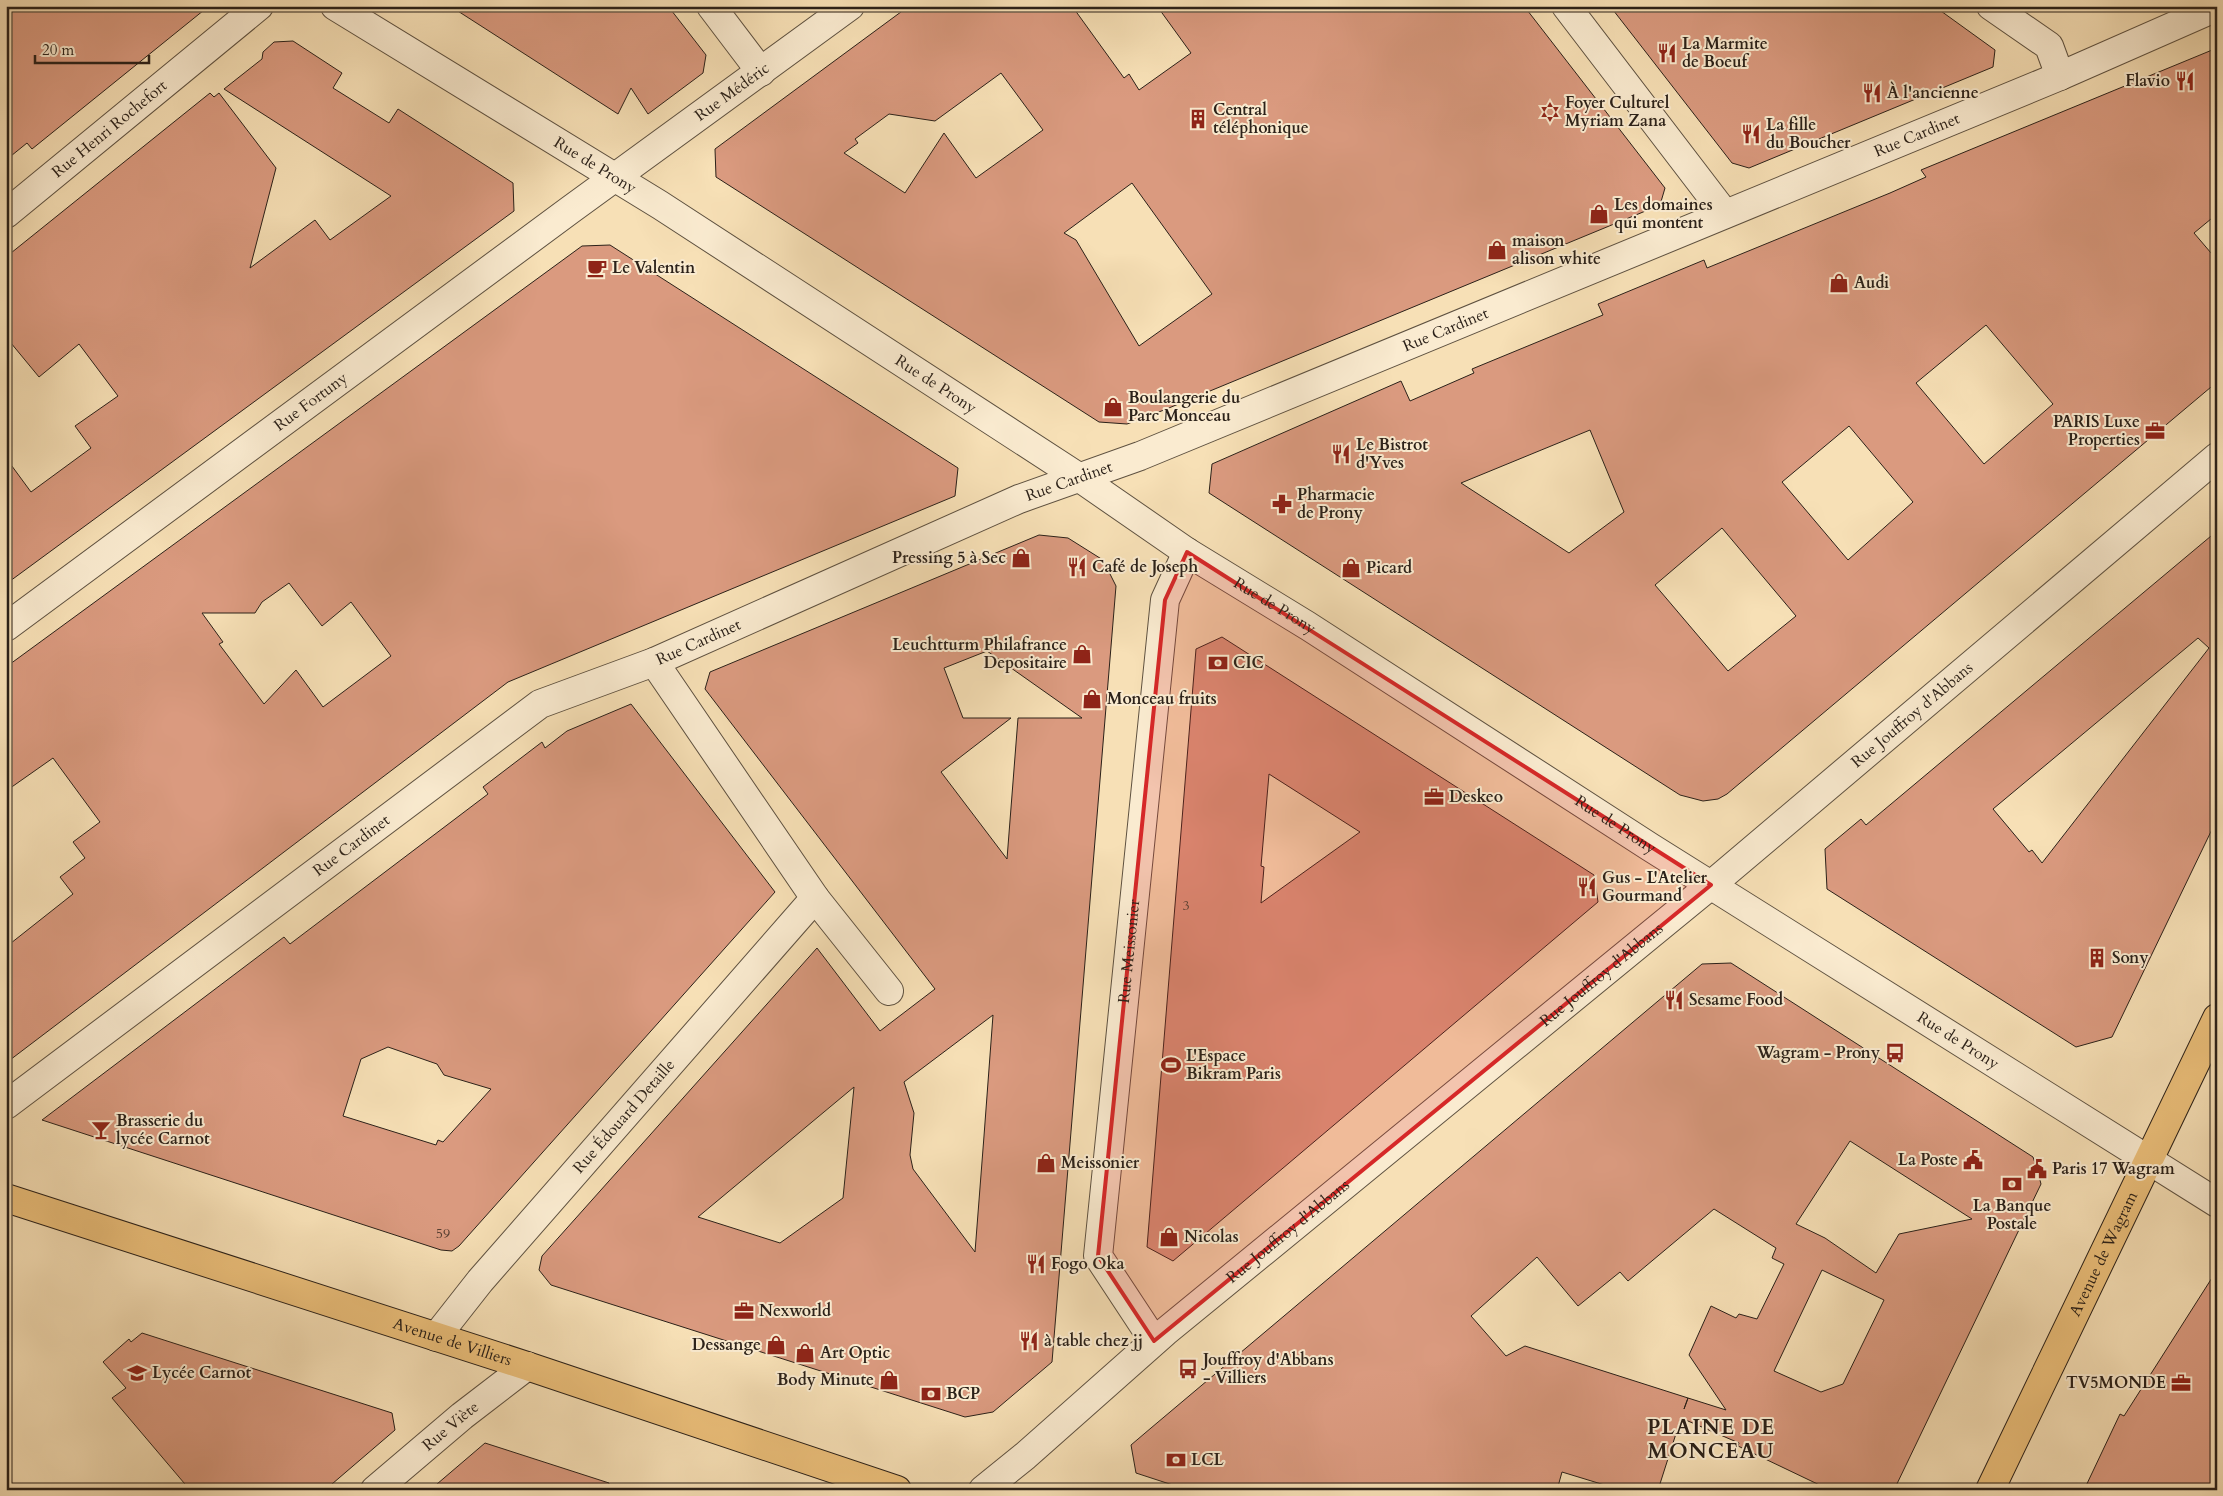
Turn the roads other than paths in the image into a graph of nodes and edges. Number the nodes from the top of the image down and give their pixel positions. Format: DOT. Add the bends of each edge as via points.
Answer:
graph roads {
  1 [pos="259,6"];
  2 [pos="335,6"];
  3 [pos="711,6"];
  4 [pos="850,6"];
  5 [pos="1566,6"];
  6 [pos="1991,6"];
  7 [pos="2217,7"];
  8 [pos="761,72"];
  9 [pos="2060,76"];
  10 [pos="617,178"];
  11 [pos="6,214"];
  12 [pos="1725,214"];
  13 [pos="2217,457"];
  14 [pos="1080,478"];
  15 [pos="1187,552"];
  16 [pos="6,627"];
  17 [pos="654,662"];
  18 [pos="1711,885"];
  19 [pos="815,898"];
  20 [pos="889,991"];
  21 [pos="2217,1018"];
  22 [pos="6,1105"];
  23 [pos="2149,1160"];
  24 [pos="6,1198"];
  25 [pos="2217,1203"];
  26 [pos="436,1337"];
  27 [pos="1154,1341"];
  28 [pos="526,1366"];
  29 [pos="375,1490"];
  30 [pos="896,1490"];
  31 [pos="983,1490"];
  32 [pos="1990,1490"];
  1 -- 11 [label="street, Rue Henri Rochefort"];
  2 -- 10 [label="street, Rue de Prony"];
  3 -- 8 [label="street"];
  4 -- 8 [label="street, Rue Médéric"];
  5 -- 12 [label="street"];
  6 -- 9 [label="street" via="2049,46"];
  7 -- 9 [label="street, Rue Cardinet"];
  8 -- 10 [label="street, Rue Médéric"];
  9 -- 12 [label="street, Rue Cardinet"];
  10 -- 14 [label="street, Rue de Prony"];
  10 -- 16 [label="street, Rue Fortuny"];
  12 -- 14 [label="street, Rue Cardinet"];
  13 -- 18 [label="street, Rue Jouffroy d'Abbans"];
  14 -- 15 [label="street, Rue de Prony"];
  14 -- 17 [label="street, Rue Cardinet" via="1019,500"];
  15 -- 18 [label="street, Rue de Prony"];
  15 -- 27 [label="street, Rue Meissonier" via="1165,600 1098,1256"];
  17 -- 19 [label="street"];
  17 -- 22 [label="street, Rue Cardinet" via="540,704"];
  18 -- 23 [label="street, Rue de Prony"];
  18 -- 27 [label="street, Rue Jouffroy d'Abbans"];
  19 -- 20 [label="street"];
  19 -- 26 [label="street, Rue Édouard Detaille" via="480,1281"];
  21 -- 23 [label="main road, Avenue de Wagram"];
  23 -- 25 [label="street, Rue de Prony"];
  23 -- 32 [label="main road, Avenue de Wagram"];
  24 -- 26 [label="main road, Avenue de Villiers"];
  26 -- 28 [label="main road, Avenue de Villiers"];
  27 -- 31 [label="street, Rue Jouffroy d'Abbans"];
  28 -- 29 [label="street, Rue Viète"];
  28 -- 30 [label="main road, Avenue de Villiers"];
}
